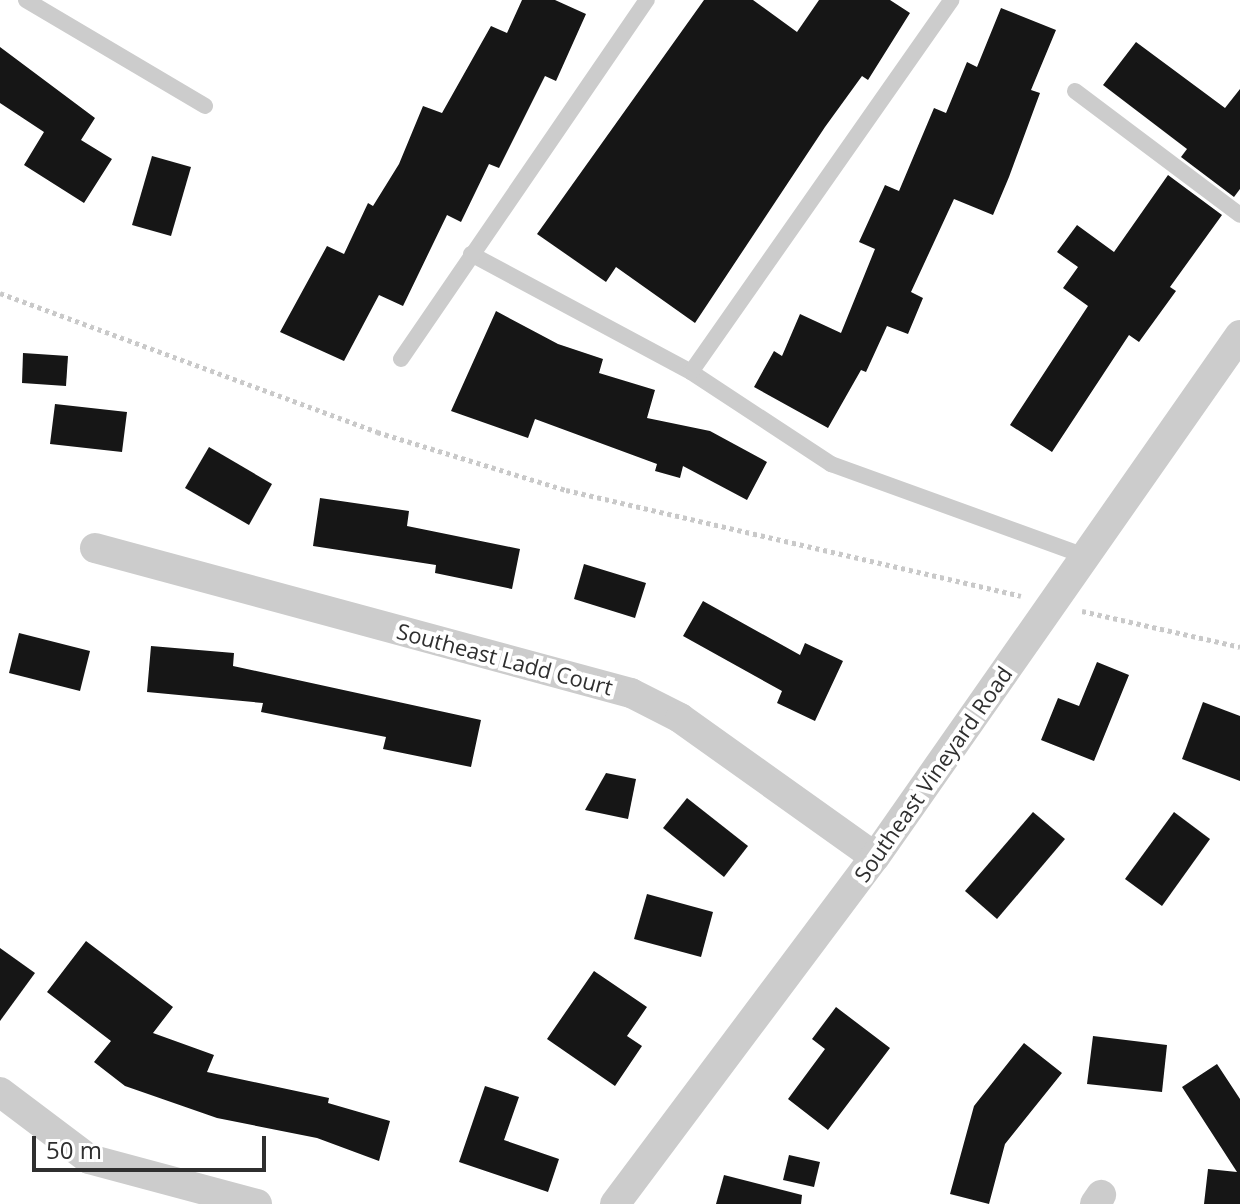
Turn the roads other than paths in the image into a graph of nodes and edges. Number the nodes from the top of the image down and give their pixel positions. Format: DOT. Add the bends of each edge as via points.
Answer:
graph roads {
  1 [pos="26,0"];
  2 [pos="647,0"];
  3 [pos="951,0"];
  4 [pos="1075,91"];
  5 [pos="205,106"];
  6 [pos="1240,215"];
  7 [pos="471,254"];
  8 [pos="1240,335"];
  9 [pos="401,359"];
  10 [pos="691,372"];
  11 [pos="95,548"];
  12 [pos="1085,556"];
  13 [pos="875,857"];
  14 [pos="0,1092"];
  15 [pos="257,1204"];
  16 [pos="615,1204"];
  1 -- 5 [label="lane"];
  2 -- 7 [label="lane"];
  3 -- 10 [label="lane"];
  4 -- 6 [label="lane"];
  7 -- 9 [label="lane"];
  7 -- 10 [label="lane"];
  8 -- 12 [label="street, Southeast Vineyard Road"];
  10 -- 12 [label="lane" via="831,464"];
  11 -- 13 [label="street, Southeast Ladd Court" via="631,693 680,718"];
  12 -- 13 [label="street, Southeast Vineyard Road"];
  13 -- 16 [label="street, Southeast Vineyard Road"];
  14 -- 15 [label="street" via="89,1159"];
}
